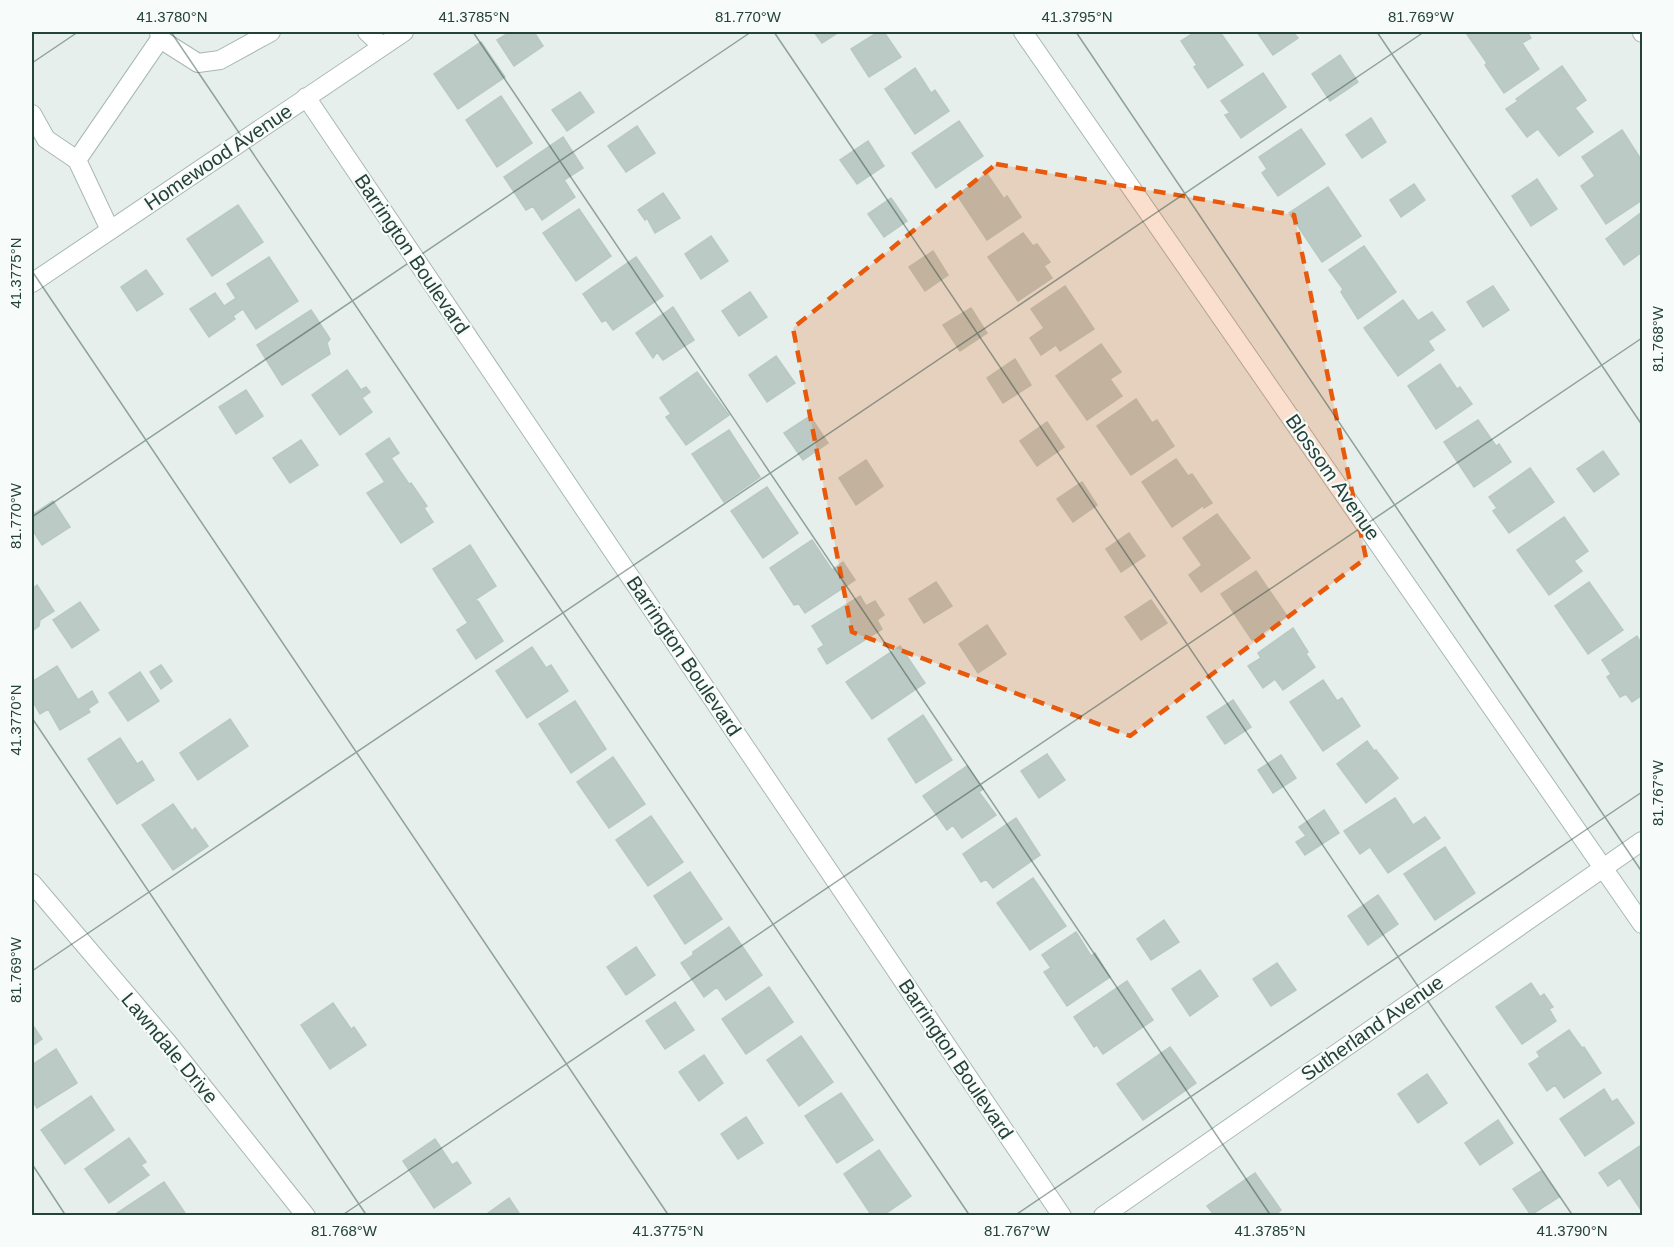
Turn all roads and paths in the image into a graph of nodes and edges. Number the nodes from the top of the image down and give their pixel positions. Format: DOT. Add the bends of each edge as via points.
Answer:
graph roads {
  1 [pos="271,32"];
  2 [pos="367,32"];
  3 [pos="404,32"];
  4 [pos="1023,32"];
  5 [pos="160,35"];
  6 [pos="382,46"];
  7 [pos="306,98"];
  8 [pos="32,114"];
  9 [pos="77,160"];
  10 [pos="110,230"];
  11 [pos="32,283"];
  12 [pos="1642,841"];
  13 [pos="1604,867"];
  14 [pos="32,883"];
  15 [pos="1642,924"];
  16 [pos="306,1215"];
  17 [pos="1062,1215"];
  18 [pos="1103,1215"];
  1 -- 5 [label="street" via="220,60 198,63"];
  2 -- 6 [label="street"];
  3 -- 6 [label="street, Homewood Avenue"];
  4 -- 13 [label="street, Blossom Avenue"];
  5 -- 9 [label="street"];
  6 -- 7 [label="street, Homewood Avenue"];
  7 -- 10 [label="street, Homewood Avenue"];
  7 -- 17 [label="street, Barrington Boulevard"];
  8 -- 9 [label="street" via="46,139"];
  9 -- 10 [label="street"];
  10 -- 11 [label="street, Homewood Avenue"];
  12 -- 13 [label="street, Sutherland Avenue"];
  13 -- 15 [label="street, Blossom Avenue"];
  13 -- 18 [label="street, Sutherland Avenue"];
  14 -- 16 [label="street, Lawndale Drive" via="168,1043"];
}
